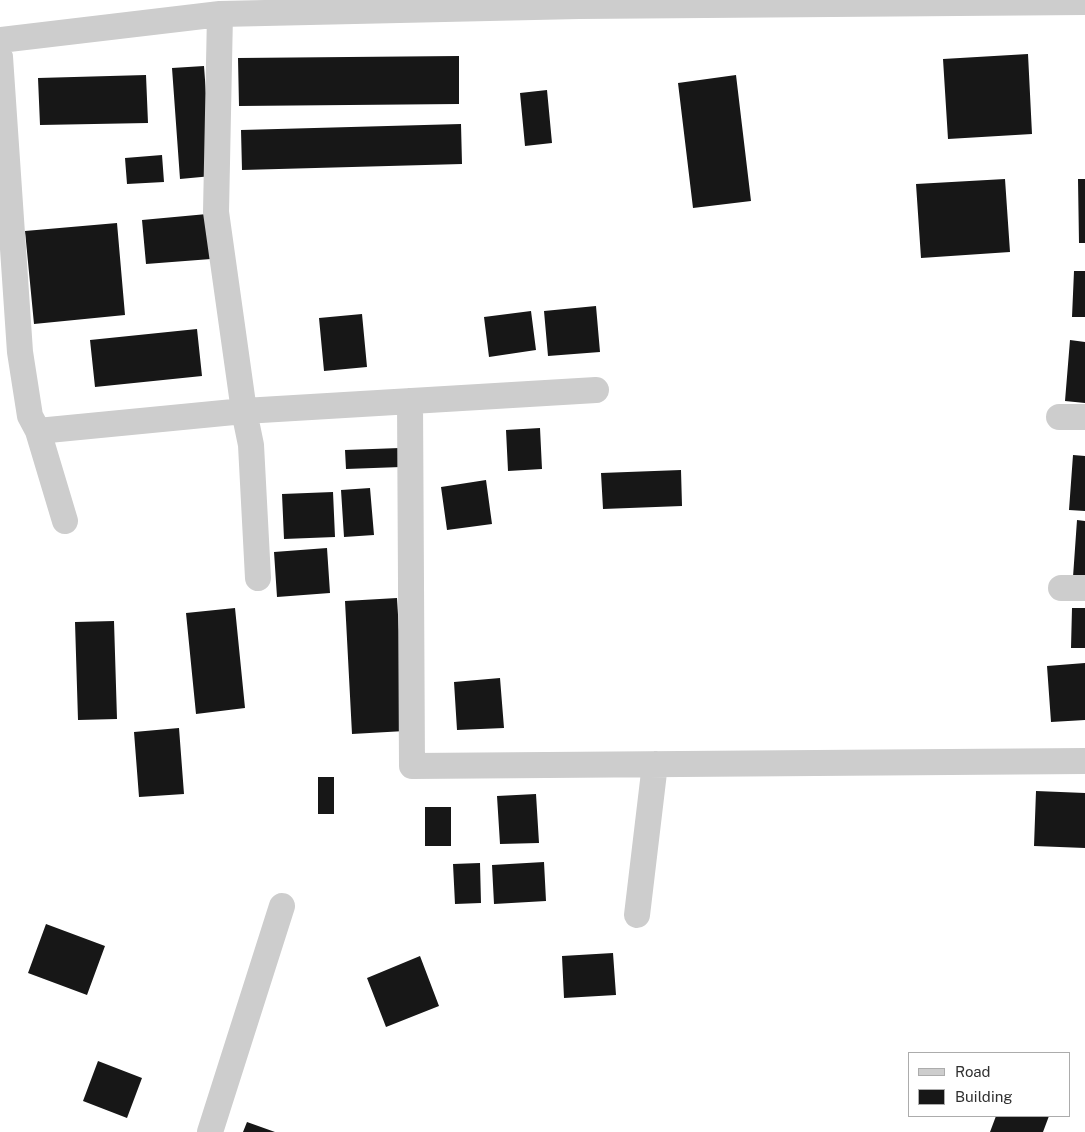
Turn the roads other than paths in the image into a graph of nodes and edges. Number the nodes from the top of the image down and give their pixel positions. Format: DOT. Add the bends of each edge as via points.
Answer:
graph roads {
  1 [pos="1085,2"];
  2 [pos="220,14"];
  3 [pos="0,40"];
  4 [pos="0,57"];
  5 [pos="596,390"];
  6 [pos="410,401"];
  7 [pos="244,411"];
  8 [pos="1059,417"];
  9 [pos="1085,417"];
  10 [pos="38,431"];
  11 [pos="65,522"];
  12 [pos="258,578"];
  13 [pos="1085,762"];
  14 [pos="655,764"];
  15 [pos="282,906"];
  16 [pos="637,914"];
  17 [pos="210,1132"];
  1 -- 2 [label="street" via="579,6"];
  2 -- 3 [label="street"];
  2 -- 7 [label="street" via="216,212"];
  4 -- 10 [label="street" via="20,352 30,416"];
  5 -- 6 [label="street"];
  6 -- 7 [label="street"];
  6 -- 14 [label="street" via="412,766"];
  7 -- 10 [label="street"];
  7 -- 12 [label="street" via="251,445"];
  8 -- 9 [label="street"];
  10 -- 11 [label="street"];
  13 -- 14 [label="street"];
  14 -- 16 [label="street"];
  15 -- 17 [label="street"];
}
